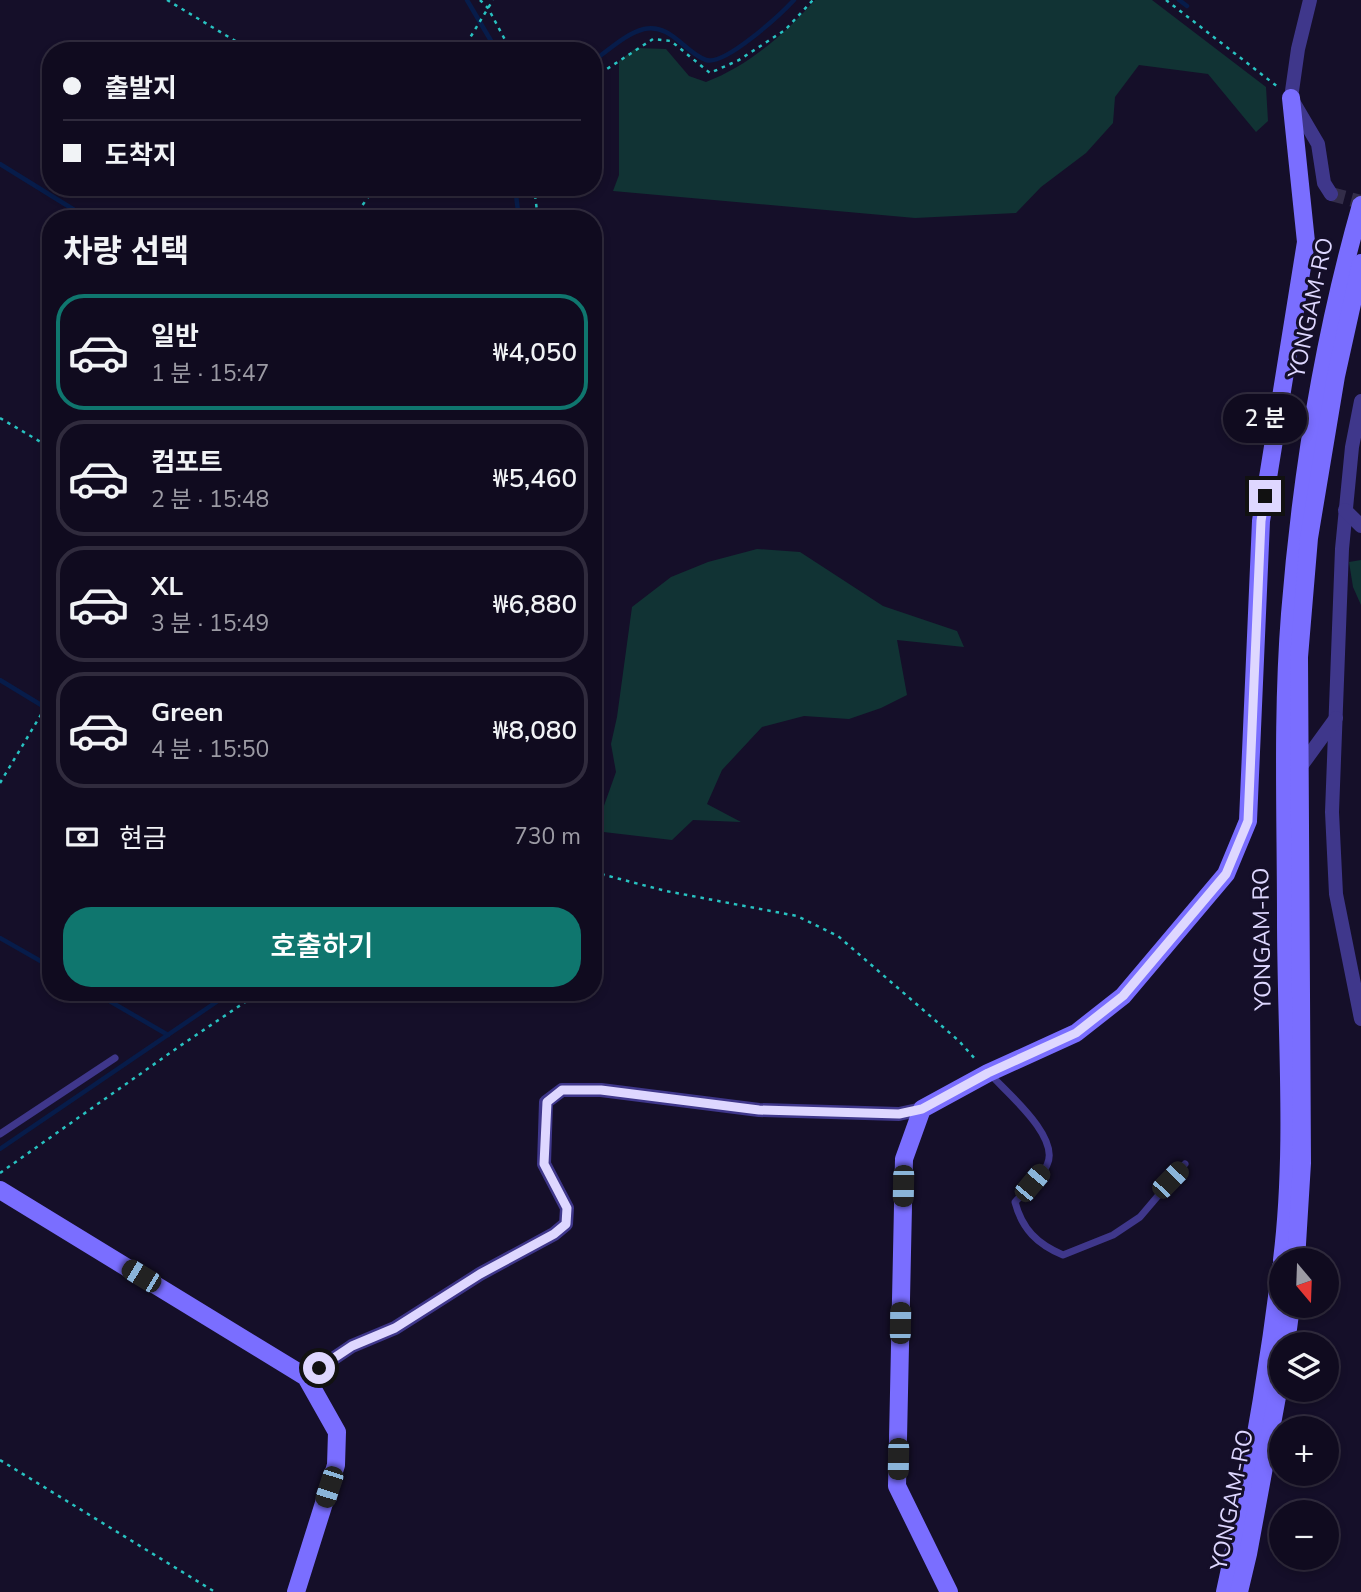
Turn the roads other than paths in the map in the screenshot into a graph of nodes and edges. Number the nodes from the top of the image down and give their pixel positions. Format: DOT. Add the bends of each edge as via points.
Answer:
graph roads {
  1 [pos="1310,0"];
  2 [pos="1291,98"];
  3 [pos="1331,194"];
  4 [pos="1361,205"];
  5 [pos="1361,263"];
  6 [pos="1361,401"];
  7 [pos="1345,510"];
  8 [pos="1361,526"];
  9 [pos="1336,718"];
  10 [pos="1298,769"];
  11 [pos="1361,1019"];
  12 [pos="115,1058"];
  13 [pos="988,1073"];
  14 [pos="922,1109"];
  15 [pos="0,1134"];
  16 [pos="1185,1164"];
  17 [pos="0,1190"];
  18 [pos="1284,1248"];
  19 [pos="1297,1248"];
  20 [pos="1275,1318"];
  21 [pos="306,1377"];
  22 [pos="1276,1402"];
  23 [pos="296,1592"];
  24 [pos="949,1592"];
  25 [pos="1225,1592"];
  26 [pos="1239,1592"];
  1 -- 2 [label="street"];
  2 -- 3 [label="street" via="1318,144 1324,183"];
  2 -- 13 [label="main road" via="1306,242 1261,521 1248,821 1226,874 1123,996 1076,1033"];
  4 -- 18 [label="main road, YONGAM-RO" via="1328,334 1312,422 1290,615 1286,706 1289,1106"];
  5 -- 10 [label="main road, YONGAM-RO" via="1336,376 1309,538 1299,657"];
  6 -- 7 [label="street"];
  7 -- 8 [label="street"];
  7 -- 9 [label="street"];
  9 -- 10 [label="street"];
  9 -- 11 [label="street" via="1332,813 1336,894"];
  10 -- 19 [label="main road, YONGAM-RO" via="1302,1163"];
  12 -- 15 [label="lane"];
  13 -- 14 [label="main road"];
  13 -- 16 [label="lane" via="1042,1130 1049,1146 1048,1164 1015,1202 1025,1228 1051,1250 1063,1255 1113,1235 1140,1217"];
  14 -- 21 [label="street" via="899,1114 759,1110 601,1090 562,1090 547,1102 544,1164 567,1208 566,1224"];
  14 -- 24 [label="main road" via="904,1159 897,1486"];
  17 -- 21 [label="main road"];
  20 -- 25 [label="main road, YONGAM-RO" via="1251,1475"];
  21 -- 23 [label="main road" via="337,1432 336,1465"];
  22 -- 26 [label="main road, YONGAM-RO"];
}
